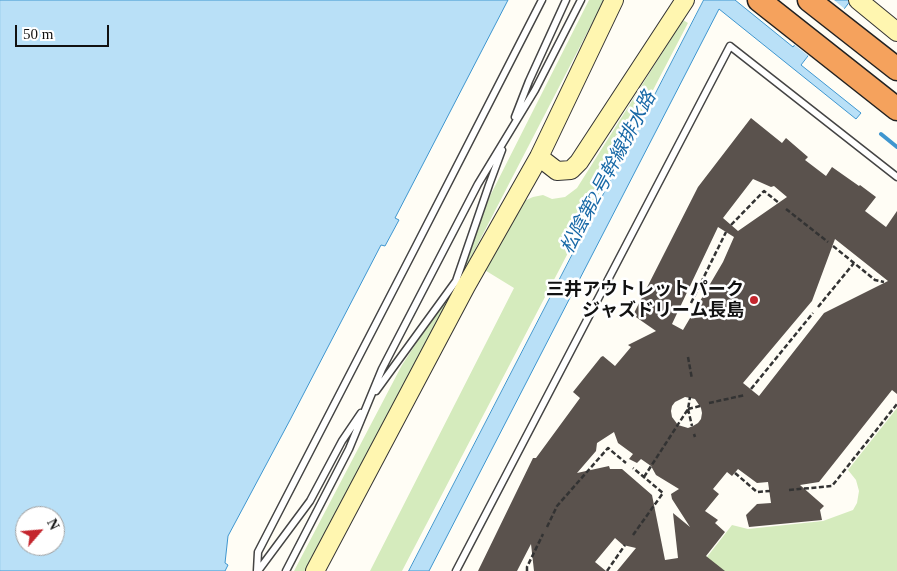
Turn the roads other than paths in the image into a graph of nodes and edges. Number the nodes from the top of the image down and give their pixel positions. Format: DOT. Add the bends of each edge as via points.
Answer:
graph roads {
  1 [pos="542,0"];
  2 [pos="566,0"];
  3 [pos="581,0"];
  4 [pos="614,0"];
  5 [pos="685,0"];
  6 [pos="759,0"];
  7 [pos="809,0"];
  8 [pos="858,0"];
  9 [pos="897,32"];
  10 [pos="897,69"];
  11 [pos="897,109"];
  12 [pos="509,133"];
  13 [pos="539,157"];
  14 [pos="897,177"];
  15 [pos="461,283"];
  16 [pos="369,400"];
  17 [pos="257,571"];
  18 [pos="286,571"];
  19 [pos="315,571"];
  20 [pos="456,571"];
  1 -- 17 [label="lane" via="258,552"];
  2 -- 12 [label="lane"];
  3 -- 12 [label="lane"];
  4 -- 13 [label="street"];
  5 -- 13 [label="street" via="579,162 571,170 557,170"];
  6 -- 11 [label="highway"];
  7 -- 10 [label="highway"];
  8 -- 9 [label="street"];
  12 -- 15 [label="lane" via="489,185"];
  12 -- 16 [label="lane" via="473,192"];
  13 -- 15 [label="street"];
  14 -- 20 [label="lane" via="730,46"];
  15 -- 16 [label="lane"];
  15 -- 19 [label="street"];
  16 -- 17 [label="lane" via="310,501"];
  16 -- 18 [label="lane" via="349,449"];
}
